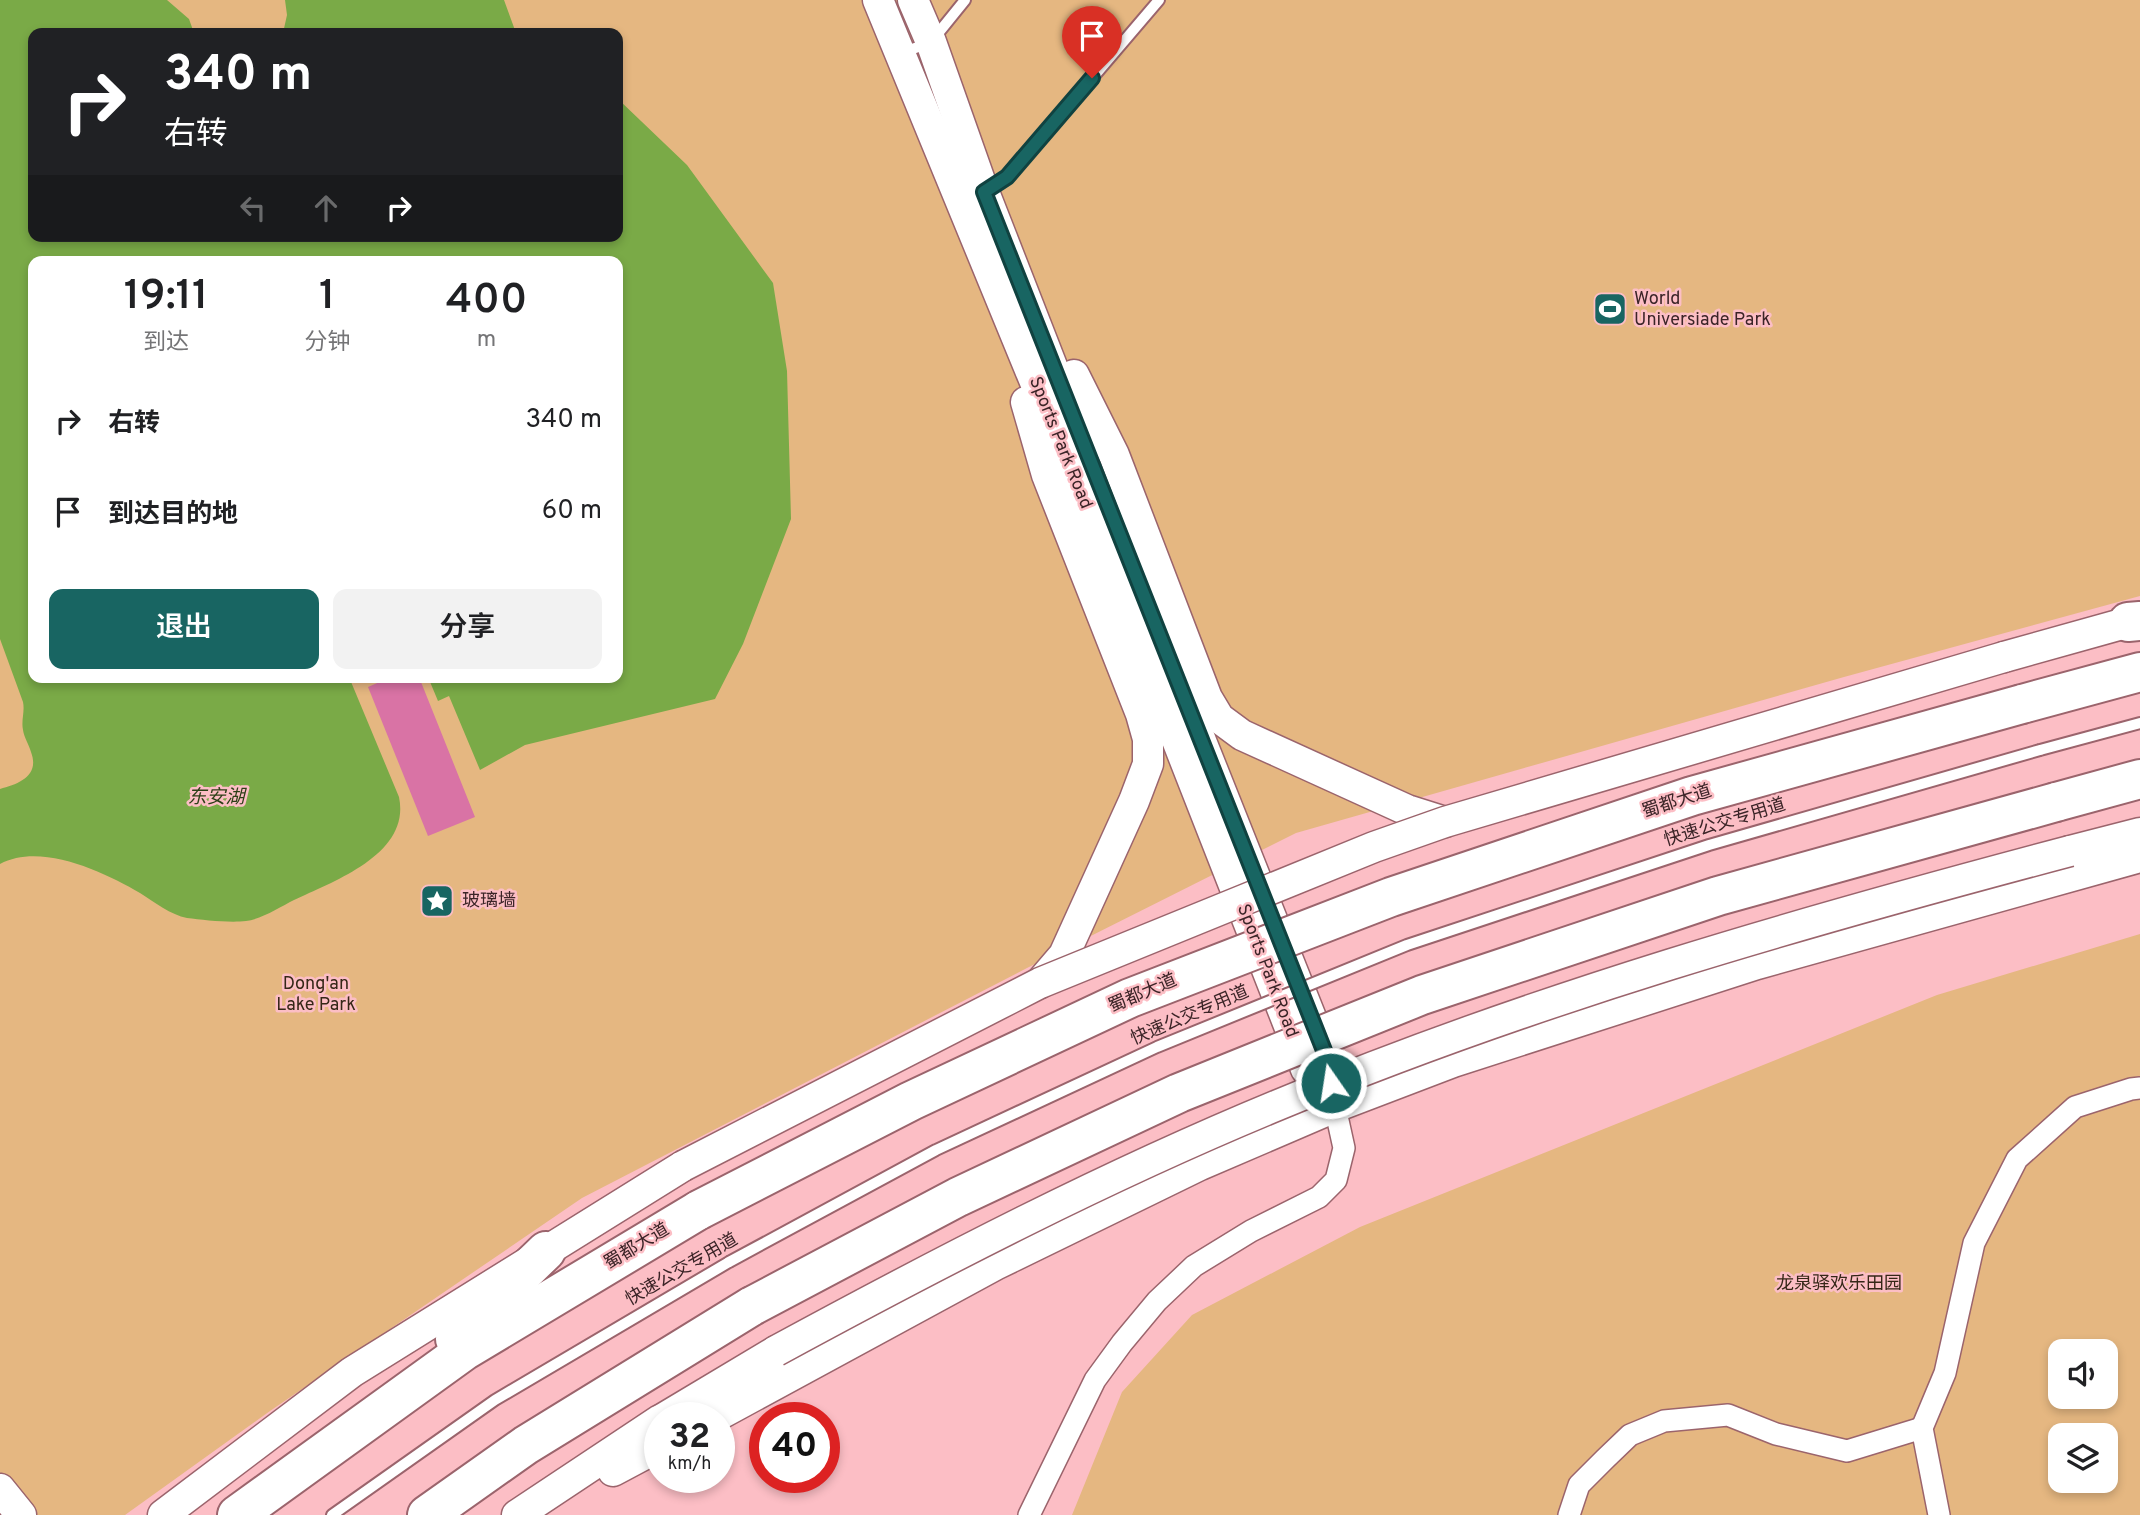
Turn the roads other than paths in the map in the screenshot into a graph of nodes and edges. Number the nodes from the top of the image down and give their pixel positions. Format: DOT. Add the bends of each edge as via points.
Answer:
graph roads {
  1 [pos="878,0"];
  2 [pos="913,0"];
  3 [pos="965,0"];
  4 [pos="1159,0"];
  5 [pos="930,42"];
  6 [pos="900,54"];
  7 [pos="973,196"];
  8 [pos="989,234"];
  9 [pos="2136,621"];
  10 [pos="2140,672"];
  11 [pos="2140,723"];
  12 [pos="2140,779"];
  13 [pos="1445,822"];
  14 [pos="2140,833"];
  15 [pos="2140,858"];
  16 [pos="1040,983"];
  17 [pos="2140,1088"];
  18 [pos="1335,1107"];
  19 [pos="546,1251"];
  20 [pos="690,1402"];
  21 [pos="735,1406"];
  22 [pos="380,1412"];
  23 [pos="1922,1428"];
  24 [pos="644,1431"];
  25 [pos="644,1454"];
  26 [pos="0,1489"];
  27 [pos="21,1515"];
  28 [pos="163,1515"];
  29 [pos="237,1515"];
  30 [pos="332,1515"];
  31 [pos="427,1515"];
  32 [pos="517,1515"];
  33 [pos="529,1515"];
  34 [pos="1030,1515"];
  35 [pos="1569,1515"];
  36 [pos="1939,1515"];
  1 -- 6 [label="main road, Sports Park Road"];
  2 -- 5 [label="main road, Sports Park Road"];
  3 -- 5 [label="lane"];
  4 -- 7 [label="lane" via="1007,177"];
  5 -- 6 [label="lane"];
  5 -- 7 [label="main road, Sports Park Road"];
  6 -- 7 [label="main road, Sports Park Road"];
  7 -- 8 [label="main road, Sports Park Road"];
  8 -- 13 [label="main road" via="1114,455 1207,698 1219,718 1242,735 1407,810"];
  8 -- 16 [label="main road" via="1047,475 1148,739 1148,764 1134,801 1064,955"];
  8 -- 18 [label="main road, Sports Park Road" via="1306,1069"];
  9 -- 13 [label="main road, bridge"];
  10 -- 22 [label="highway, 蜀都大道, bridge" via="1692,796 1391,897 1130,998 911,1101 699,1210 464,1351"];
  11 -- 30 [label="lane, 快速公交专用道, bridge" via="1709,845 1407,945 1157,1047 960,1139 729,1262 495,1400"];
  12 -- 31 [label="highway, bridge" via="1718,896 1423,995 1179,1093 958,1196 752,1306 526,1445"];
  13 -- 16 [label="main road, bridge"];
  14 -- 20 [label="main road, bridge" via="1855,908 1640,972 1278,1105 951,1256"];
  15 -- 18 [label="main road" via="1757,964 1453,1062"];
  16 -- 19 [label="main road, bridge" via="682,1166"];
  17 -- 23 [label="street" via="2074,1107 2017,1159 1974,1243 1945,1373"];
  18 -- 21 [label="main road" via="1200,1165 995,1265"];
  18 -- 34 [label="street" via="1344,1148 1336,1180 1319,1198 1251,1231 1194,1266 1157,1301 1095,1380"];
  19 -- 22 [label="highway"];
  19 -- 28 [label="main road" via="352,1372"];
  22 -- 29 [label="highway, 蜀都大道"];
  23 -- 35 [label="street" via="1847,1451 1776,1434 1728,1415 1664,1420 1630,1435 1605,1459 1579,1485"];
  23 -- 36 [label="street"];
  24 -- 32 [label="main road"];
  25 -- 33 [label="main road"];
  26 -- 27 [label="main road"];
}
